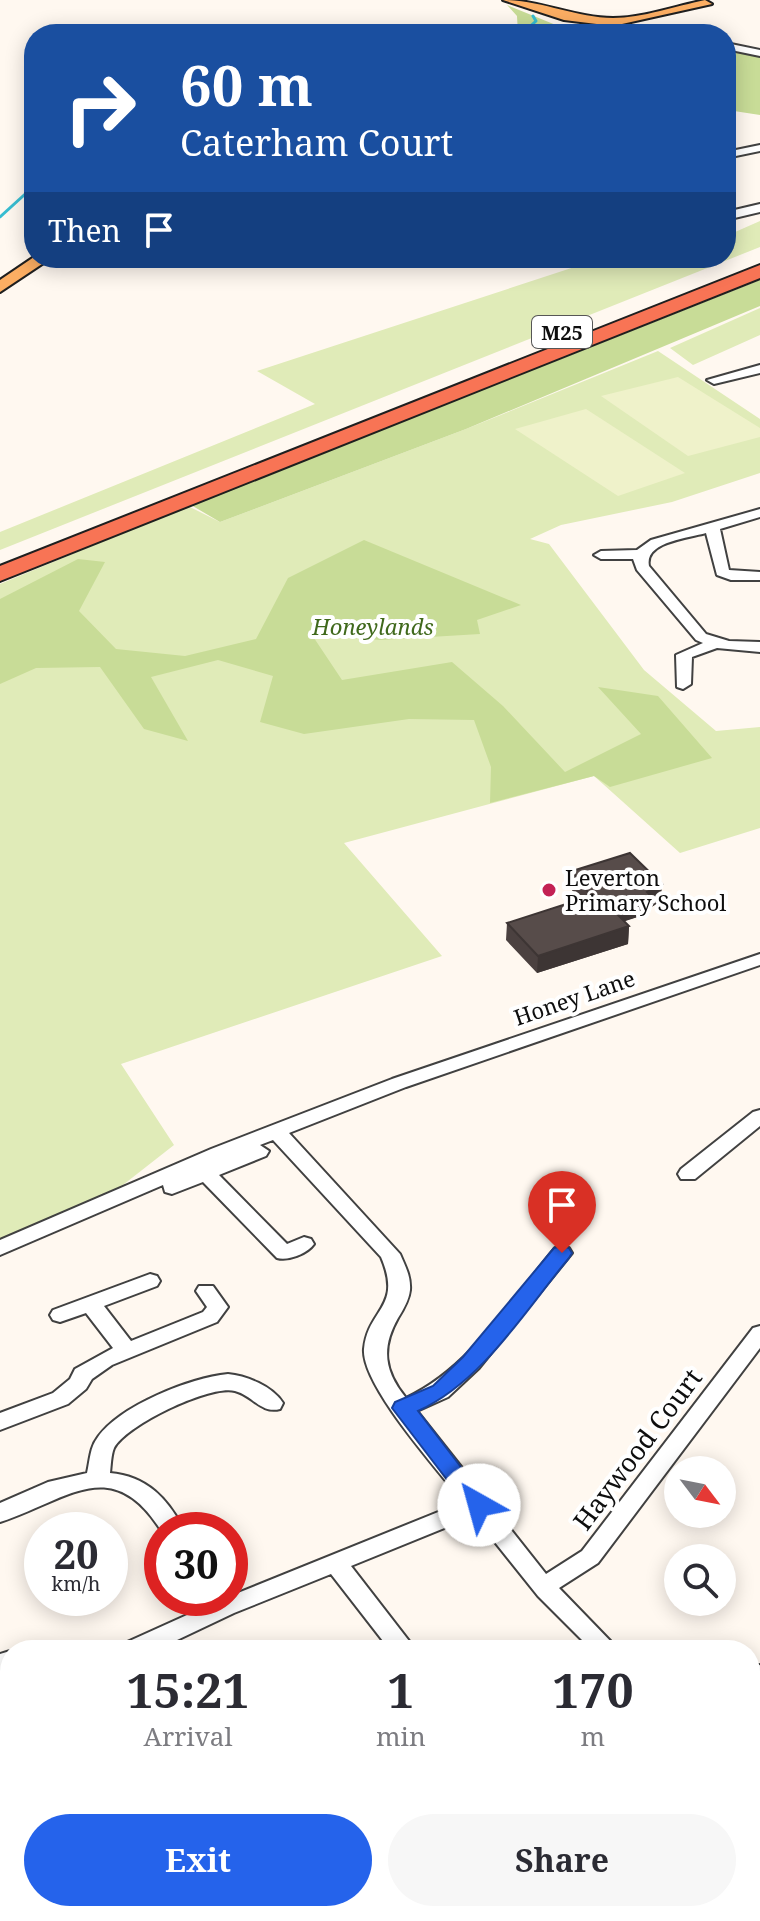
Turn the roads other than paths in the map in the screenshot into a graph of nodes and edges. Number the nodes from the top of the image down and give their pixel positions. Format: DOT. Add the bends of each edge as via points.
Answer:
graph roads {
  1 [pos="510,0"];
  2 [pos="711,2"];
  3 [pos="531,7"];
  4 [pos="617,21"];
  5 [pos="568,24"];
  6 [pos="605,24"];
  7 [pos="632,24"];
  8 [pos="669,24"];
  9 [pos="736,48"];
  10 [pos="760,53"];
  11 [pos="760,148"];
  12 [pos="736,153"];
  13 [pos="760,208"];
  14 [pos="736,214"];
  15 [pos="760,253"];
  16 [pos="736,263"];
  17 [pos="28,268"];
  18 [pos="722,268"];
  19 [pos="760,271"];
  20 [pos="0,287"];
  21 [pos="760,369"];
  22 [pos="714,380"];
  23 [pos="760,513"];
  24 [pos="712,527"];
  25 [pos="642,554"];
  26 [pos="601,555"];
  27 [pos="0,556"];
  28 [pos="0,574"];
  29 [pos="760,576"];
  30 [pos="713,644"];
  31 [pos="760,647"];
  32 [pos="683,684"];
  33 [pos="760,959"];
  34 [pos="760,1116"];
  35 [pos="280,1135"];
  36 [pos="207,1174"];
  37 [pos="688,1174"];
  38 [pos="91,1210"];
  39 [pos="304,1244"];
  40 [pos="0,1248"];
  41 [pos="562,1253"];
  42 [pos="150,1281"];
  43 [pos="206,1291"];
  44 [pos="90,1303"];
  45 [pos="60,1315"];
  46 [pos="760,1333"];
  47 [pos="126,1350"];
  48 [pos="272,1403"];
  49 [pos="403,1408"];
  50 [pos="0,1422"];
  51 [pos="97,1478"];
  52 [pos="479,1505"];
  53 [pos="161,1512"];
  54 [pos="0,1513"];
  55 [pos="334,1562"];
  56 [pos="545,1586"];
  57 [pos="248,1593"];
  58 [pos="197,1616"];
  59 [pos="152,1640"];
  60 [pos="396,1640"];
  61 [pos="596,1640"];
  1 -- 3 [label="main road"];
  2 -- 4 [label="main road"];
  2 -- 8 [label="main road" via="671,16"];
  3 -- 4 [label="main road"];
  3 -- 5 [label="main road"];
  4 -- 6 [label="main road"];
  4 -- 7 [label="main road"];
  9 -- 10 [label="street"];
  11 -- 12 [label="street"];
  13 -- 14 [label="street"];
  15 -- 16 [label="highway, M25"];
  17 -- 20 [label="main road"];
  18 -- 27 [label="highway, M25"];
  19 -- 28 [label="highway, M25"];
  21 -- 22 [label="street"];
  23 -- 24 [label="street"];
  24 -- 25 [label="street" via="656,543"];
  24 -- 29 [label="street" via="722,572"];
  25 -- 26 [label="street"];
  25 -- 30 [label="street" via="642,567 701,637"];
  30 -- 31 [label="street"];
  30 -- 32 [label="street" via="684,655"];
  33 -- 35 [label="street, Honey Lane" via="403,1081 400,1091"];
  34 -- 37 [label="street"];
  35 -- 36 [label="street, Honey Lane"];
  35 -- 38 [label="street, Honey Lane"];
  35 -- 49 [label="street" via="400,1270 399,1298 377,1334 372,1354 376,1372"];
  36 -- 38 [label="street, Honey Lane" via="106,1213"];
  36 -- 39 [label="street" via="284,1253"];
  38 -- 40 [label="street, Honey Lane"];
  41 -- 49 [label="street" via="471,1363 440,1391"];
  42 -- 44 [label="street"];
  43 -- 47 [label="street" via="218,1307 210,1317"];
  44 -- 45 [label="street"];
  44 -- 47 [label="street"];
  46 -- 56 [label="street, Haywood Court" via="590,1557"];
  47 -- 50 [label="street" via="83,1374 81,1384 69,1393"];
  48 -- 51 [label="street" via="248,1386 228,1382 200,1389 127,1421 103,1444"];
  49 -- 52 [label="street"];
  51 -- 53 [label="street" via="122,1482 152,1499"];
  51 -- 54 [label="street"];
  52 -- 55 [label="street"];
  52 -- 56 [label="street"];
  55 -- 57 [label="street"];
  55 -- 60 [label="street"];
  56 -- 61 [label="street"];
  58 -- 59 [label="street"];
}
